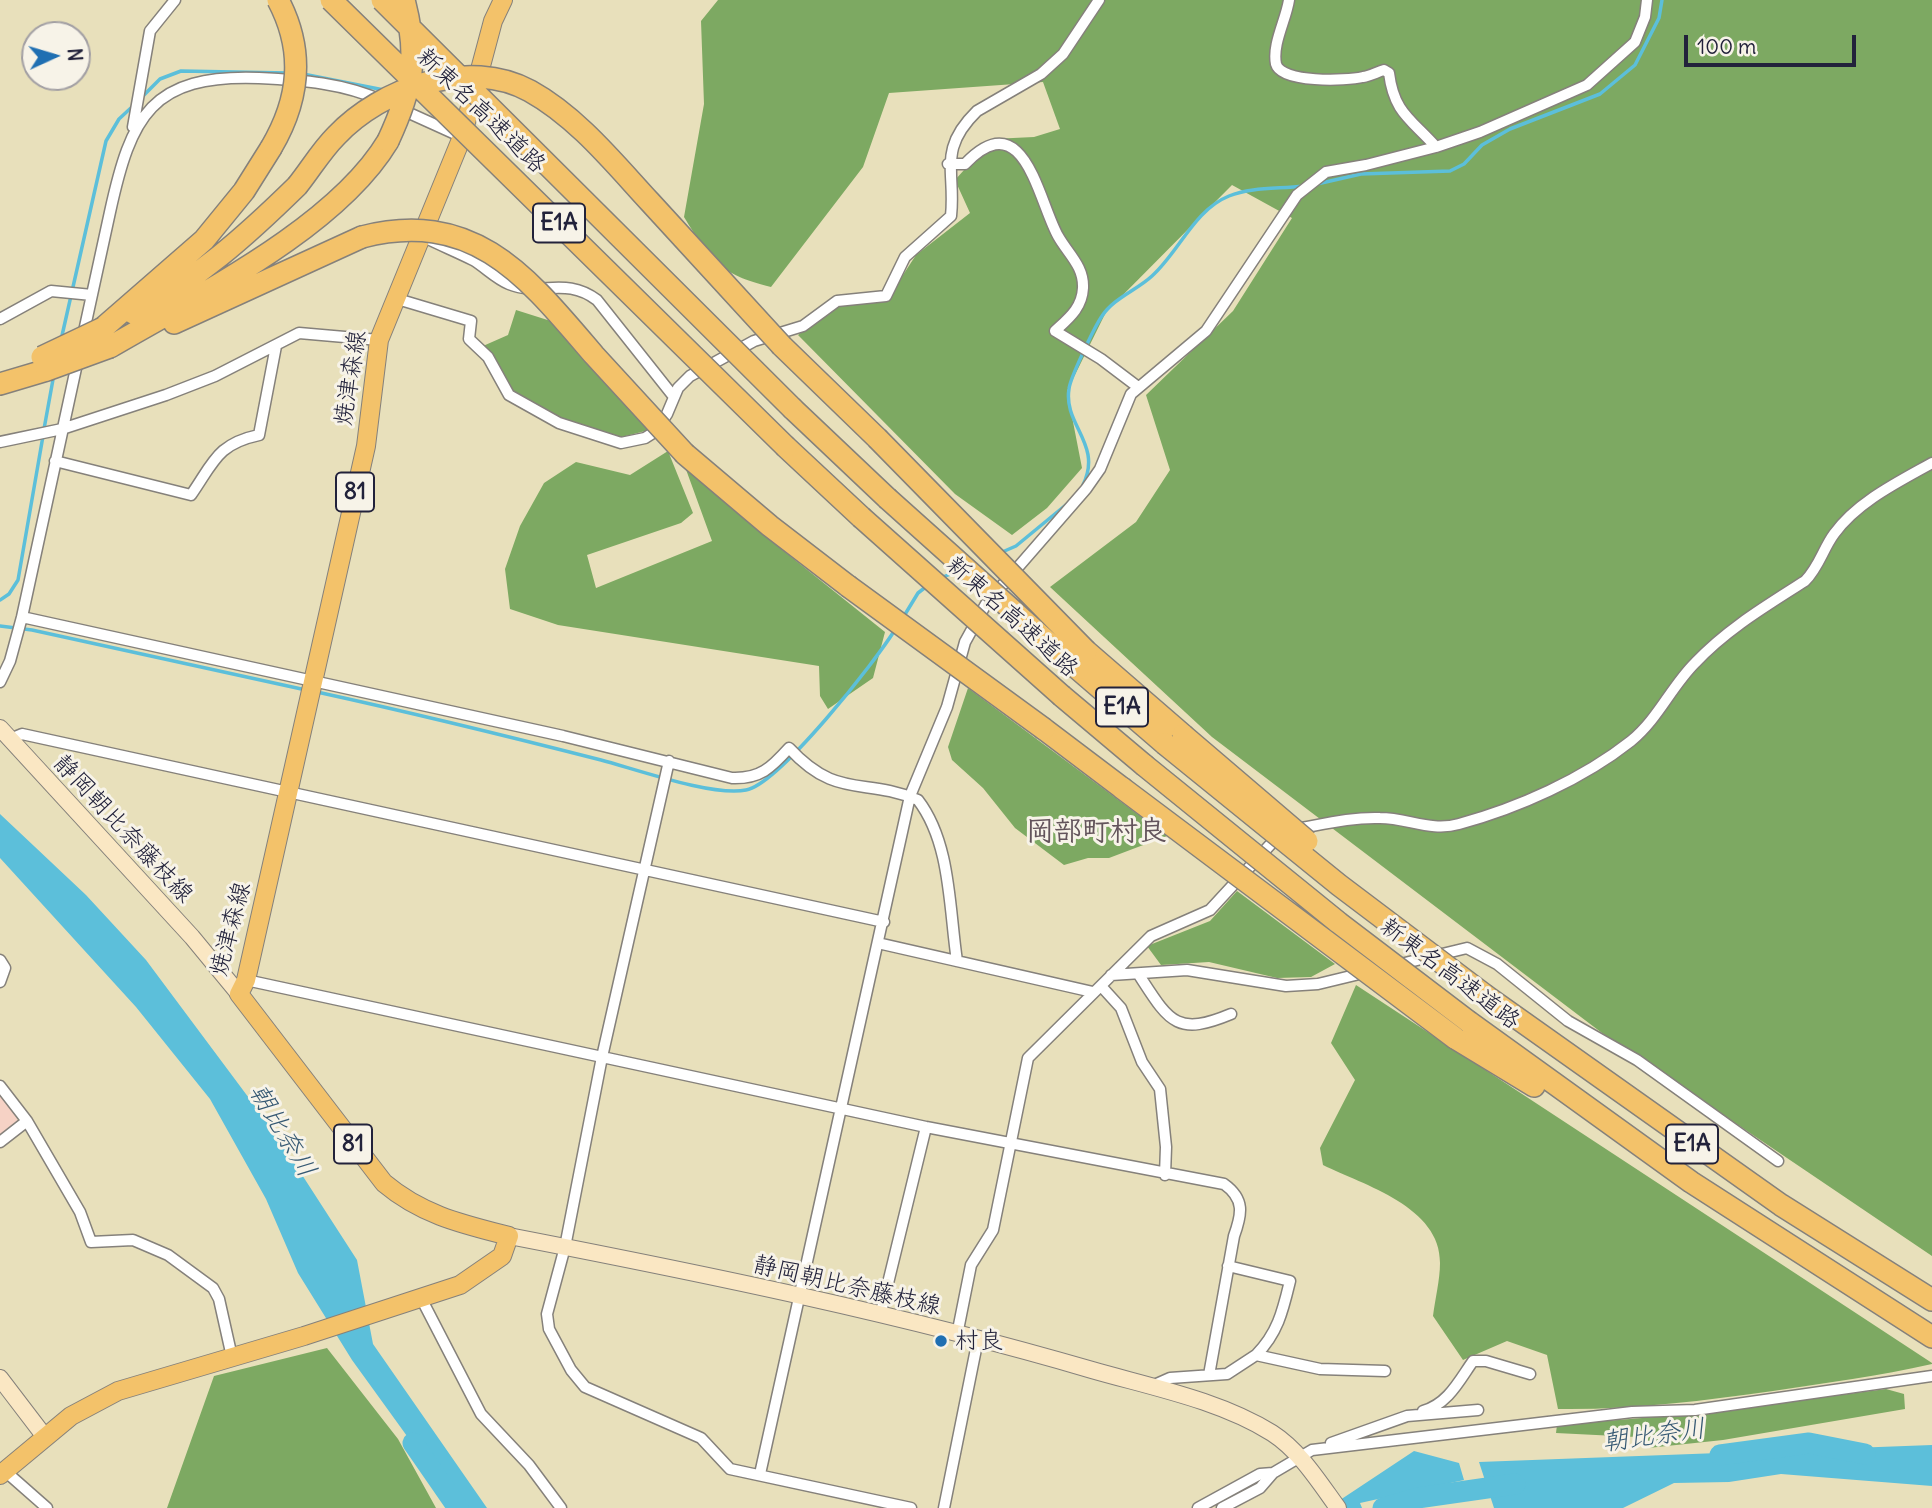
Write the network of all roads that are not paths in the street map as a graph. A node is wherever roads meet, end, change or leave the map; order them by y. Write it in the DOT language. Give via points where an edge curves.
graph roads {
  1 [pos="175,0"];
  2 [pos="278,0"];
  3 [pos="331,0"];
  4 [pos="382,0"];
  5 [pos="404,0"];
  6 [pos="503,0"];
  7 [pos="1100,0"];
  8 [pos="1289,0"];
  9 [pos="1647,0"];
  10 [pos="131,135"];
  11 [pos="462,137"];
  12 [pos="1436,147"];
  13 [pos="948,164"];
  14 [pos="421,236"];
  15 [pos="92,295"];
  16 [pos="394,298"];
  17 [pos="0,319"];
  18 [pos="106,337"];
  19 [pos="379,340"];
  20 [pos="276,346"];
  21 [pos="45,364"];
  22 [pos="0,370"];
  23 [pos="0,384"];
  24 [pos="1138,387"];
  25 [pos="674,397"];
  26 [pos="62,429"];
  27 [pos="0,442"];
  28 [pos="55,461"];
  29 [pos="1932,463"];
  30 [pos="22,617"];
  31 [pos="1082,660"];
  32 [pos="313,681"];
  33 [pos="0,682"];
  34 [pos="5,733"];
  35 [pos="669,761"];
  36 [pos="290,793"];
  37 [pos="910,796"];
  38 [pos="645,872"];
  39 [pos="884,922"];
  40 [pos="878,943"];
  41 [pos="0,960"];
  42 [pos="957,961"];
  43 [pos="1111,975"];
  44 [pos="1139,975"];
  45 [pos="0,982"];
  46 [pos="243,987"];
  47 [pos="1097,989"];
  48 [pos="1231,1014"];
  49 [pos="1462,1030"];
  50 [pos="602,1057"];
  51 [pos="0,1086"];
  52 [pos="843,1108"];
  53 [pos="27,1121"];
  54 [pos="926,1127"];
  55 [pos="0,1142"];
  56 [pos="1012,1144"];
  57 [pos="1778,1161"];
  58 [pos="1165,1175"];
  59 [pos="509,1236"];
  60 [pos="565,1247"];
  61 [pos="1228,1266"];
  62 [pos="801,1297"];
  63 [pos="415,1300"];
  64 [pos="1932,1300"];
  65 [pos="880,1316"];
  66 [pos="957,1335"];
  67 [pos="1932,1337"];
  68 [pos="978,1339"];
  69 [pos="1256,1355"];
  70 [pos="232,1357"];
  71 [pos="1385,1371"];
  72 [pos="1530,1374"];
  73 [pos="1209,1375"];
  74 [pos="1932,1376"];
  75 [pos="0,1378"];
  76 [pos="1149,1387"];
  77 [pos="1478,1410"];
  78 [pos="1407,1416"];
  79 [pos="45,1437"];
  80 [pos="1308,1460"];
  81 [pos="3,1473"];
  82 [pos="1273,1473"];
  83 [pos="760,1474"];
  84 [pos="47,1508"];
  85 [pos="561,1508"];
  86 [pos="907,1508"];
  87 [pos="944,1508"];
  88 [pos="1198,1508"];
  89 [pos="1222,1508"];
  90 [pos="1338,1508"];
  1 -- 10 [label="street" via="150,31"];
  2 -- 18 [label="highway, bridge" via="294,39 297,74 291,105 271,148 204,240"];
  3 -- 49 [label="highway, 新東名高速道路 / E1A, bridge" via="861,517 1062,696"];
  4 -- 31 [label="highway, 新東名高速道路 / E1A, bridge" via="793,410 887,498"];
  5 -- 18 [label="highway, bridge" via="413,33 408,92 377,159 353,186 254,264"];
  6 -- 11 [label="main road, 焼津森線 / 81"];
  7 -- 13 [label="street" via="1063,54 1041,74 968,119"];
  8 -- 12 [label="street" via="1276,51 1283,75 1301,79 1363,77 1384,70 1389,73 1392,96 1401,112"];
  9 -- 12 [label="street" via="1635,41 1587,85"];
  10 -- 11 [label="street" via="149,111 175,91 210,78 246,78 339,86"];
  10 -- 15 [label="street" via="122,156"];
  11 -- 14 [label="main road, 焼津森線 / 81"];
  12 -- 24 [label="street" via="1326,172 1297,195 1206,331"];
  13 -- 24 [label="street" via="965,164 986,145 997,144 1024,158 1058,236 1083,274 1080,306 1055,331"];
  13 -- 25 [label="street" via="951,216 905,257 886,296 836,301 803,326 754,341 690,376"];
  14 -- 16 [label="main road, 焼津森線 / 81"];
  14 -- 25 [label="street" via="472,260 508,284 584,290 597,300"];
  15 -- 17 [label="street" via="51,291"];
  15 -- 26 [label="street"];
  16 -- 19 [label="main road, 焼津森線 / 81"];
  16 -- 25 [label="street" via="471,321 469,339 488,357 509,395 558,423 621,443 645,438 656,431"];
  18 -- 21 [label="highway, bridge"];
  18 -- 31 [label="highway, bridge" via="192,279 241,239 297,186 335,136 368,110 422,85 464,78 507,81 569,119 617,166"];
  18 -- 49 [label="highway, bridge" via="180,321 362,237 392,230 415,228 452,235 504,261 544,297 685,454 769,526 1122,789"];
  19 -- 20 [label="street" via="305,332"];
  19 -- 32 [label="main road, 焼津森線 / 81" via="366,446"];
  20 -- 26 [label="street" via="166,395"];
  20 -- 28 [label="street" via="259,435 224,446 191,495"];
  21 -- 22 [label="highway"];
  21 -- 23 [label="highway"];
  24 -- 37 [label="street" via="1100,469 981,613 965,642 947,707"];
  26 -- 27 [label="street"];
  26 -- 28 [label="street"];
  28 -- 30 [label="street"];
  29 -- 43 [label="street" via="1847,517 1805,581 1723,634 1631,741 1576,777 1449,827 1382,817 1281,832 1210,910 1151,936"];
  30 -- 32 [label="street"];
  30 -- 33 [label="street"];
  31 -- 64 [label="highway, 新東名高速道路 / E1A, bridge" via="1339,884 1486,996 1703,1152"];
  32 -- 35 [label="street"];
  32 -- 36 [label="main road, 焼津森線 / 81"];
  34 -- 36 [label="street"];
  34 -- 46 [label="main road, 静岡朝比奈藤枝線"];
  35 -- 37 [label="street" via="732,778 757,777 789,748 833,782"];
  35 -- 38 [label="street"];
  36 -- 38 [label="street"];
  36 -- 46 [label="main road, 焼津森線 / 81"];
  37 -- 39 [label="street"];
  37 -- 42 [label="street" via="932,817 940,845"];
  38 -- 39 [label="street"];
  38 -- 50 [label="street"];
  39 -- 40 [label="street"];
  40 -- 42 [label="street"];
  40 -- 52 [label="street"];
  41 -- 45 [label="street" via="5,968"];
  42 -- 47 [label="street"];
  43 -- 44 [label="street"];
  43 -- 47 [label="street"];
  44 -- 48 [label="street" via="1173,1020 1187,1026 1202,1026"];
  44 -- 57 [label="street" via="1187,970 1297,986 1467,948 1497,964 1568,1021 1637,1060"];
  46 -- 50 [label="street"];
  46 -- 59 [label="main road, 焼津森線 / 81" via="384,1183 442,1219"];
  47 -- 56 [label="street" via="1028,1058"];
  47 -- 58 [label="street" via="1121,1008 1142,1062 1160,1088"];
  49 -- 67 [label="highway, 新東名高速道路 / E1A"];
  50 -- 52 [label="street"];
  50 -- 60 [label="street"];
  51 -- 53 [label="street"];
  52 -- 54 [label="street"];
  52 -- 62 [label="street"];
  53 -- 55 [label="street"];
  53 -- 70 [label="street" via="80,1212 91,1242 133,1240 168,1255 213,1288"];
  54 -- 56 [label="street"];
  54 -- 65 [label="street"];
  56 -- 58 [label="street"];
  56 -- 66 [label="street" via="993,1230 966,1281"];
  58 -- 61 [label="street" via="1224,1184 1235,1192 1241,1215"];
  59 -- 60 [label="main road, 静岡朝比奈藤枝線"];
  59 -- 63 [label="main road" via="502,1256 479,1275"];
  60 -- 62 [label="main road, 静岡朝比奈藤枝線"];
  60 -- 83 [label="street" via="547,1314 549,1329 585,1387 701,1438 730,1469"];
  61 -- 69 [label="street" via="1290,1281 1279,1324"];
  61 -- 73 [label="street"];
  62 -- 65 [label="main road, 静岡朝比奈藤枝線"];
  62 -- 83 [label="street"];
  63 -- 70 [label="main road"];
  63 -- 85 [label="street" via="481,1414"];
  65 -- 66 [label="main road, 静岡朝比奈藤枝線"];
  66 -- 68 [label="main road, 静岡朝比奈藤枝線"];
  68 -- 76 [label="main road, 静岡朝比奈藤枝線"];
  68 -- 87 [label="street"];
  69 -- 71 [label="street" via="1320,1369"];
  69 -- 73 [label="street" via="1227,1374"];
  70 -- 79 [label="main road" via="118,1391 81,1410"];
  72 -- 78 [label="street" via="1486,1360 1473,1361 1446,1399"];
  73 -- 76 [label="street" via="1170,1378"];
  74 -- 80 [label="street" via="1695,1409 1632,1412"];
  75 -- 79 [label="main road"];
  76 -- 80 [label="main road, 静岡朝比奈藤枝線" via="1229,1412 1273,1434"];
  77 -- 78 [label="street"];
  78 -- 80 [label="street" via="1383,1422"];
  79 -- 81 [label="main road"];
  80 -- 82 [label="street"];
  80 -- 90 [label="main road, 静岡朝比奈藤枝線"];
  81 -- 84 [label="street"];
  82 -- 88 [label="street" via="1260,1474"];
  82 -- 89 [label="street" via="1260,1488"];
  83 -- 86 [label="street"];
}
